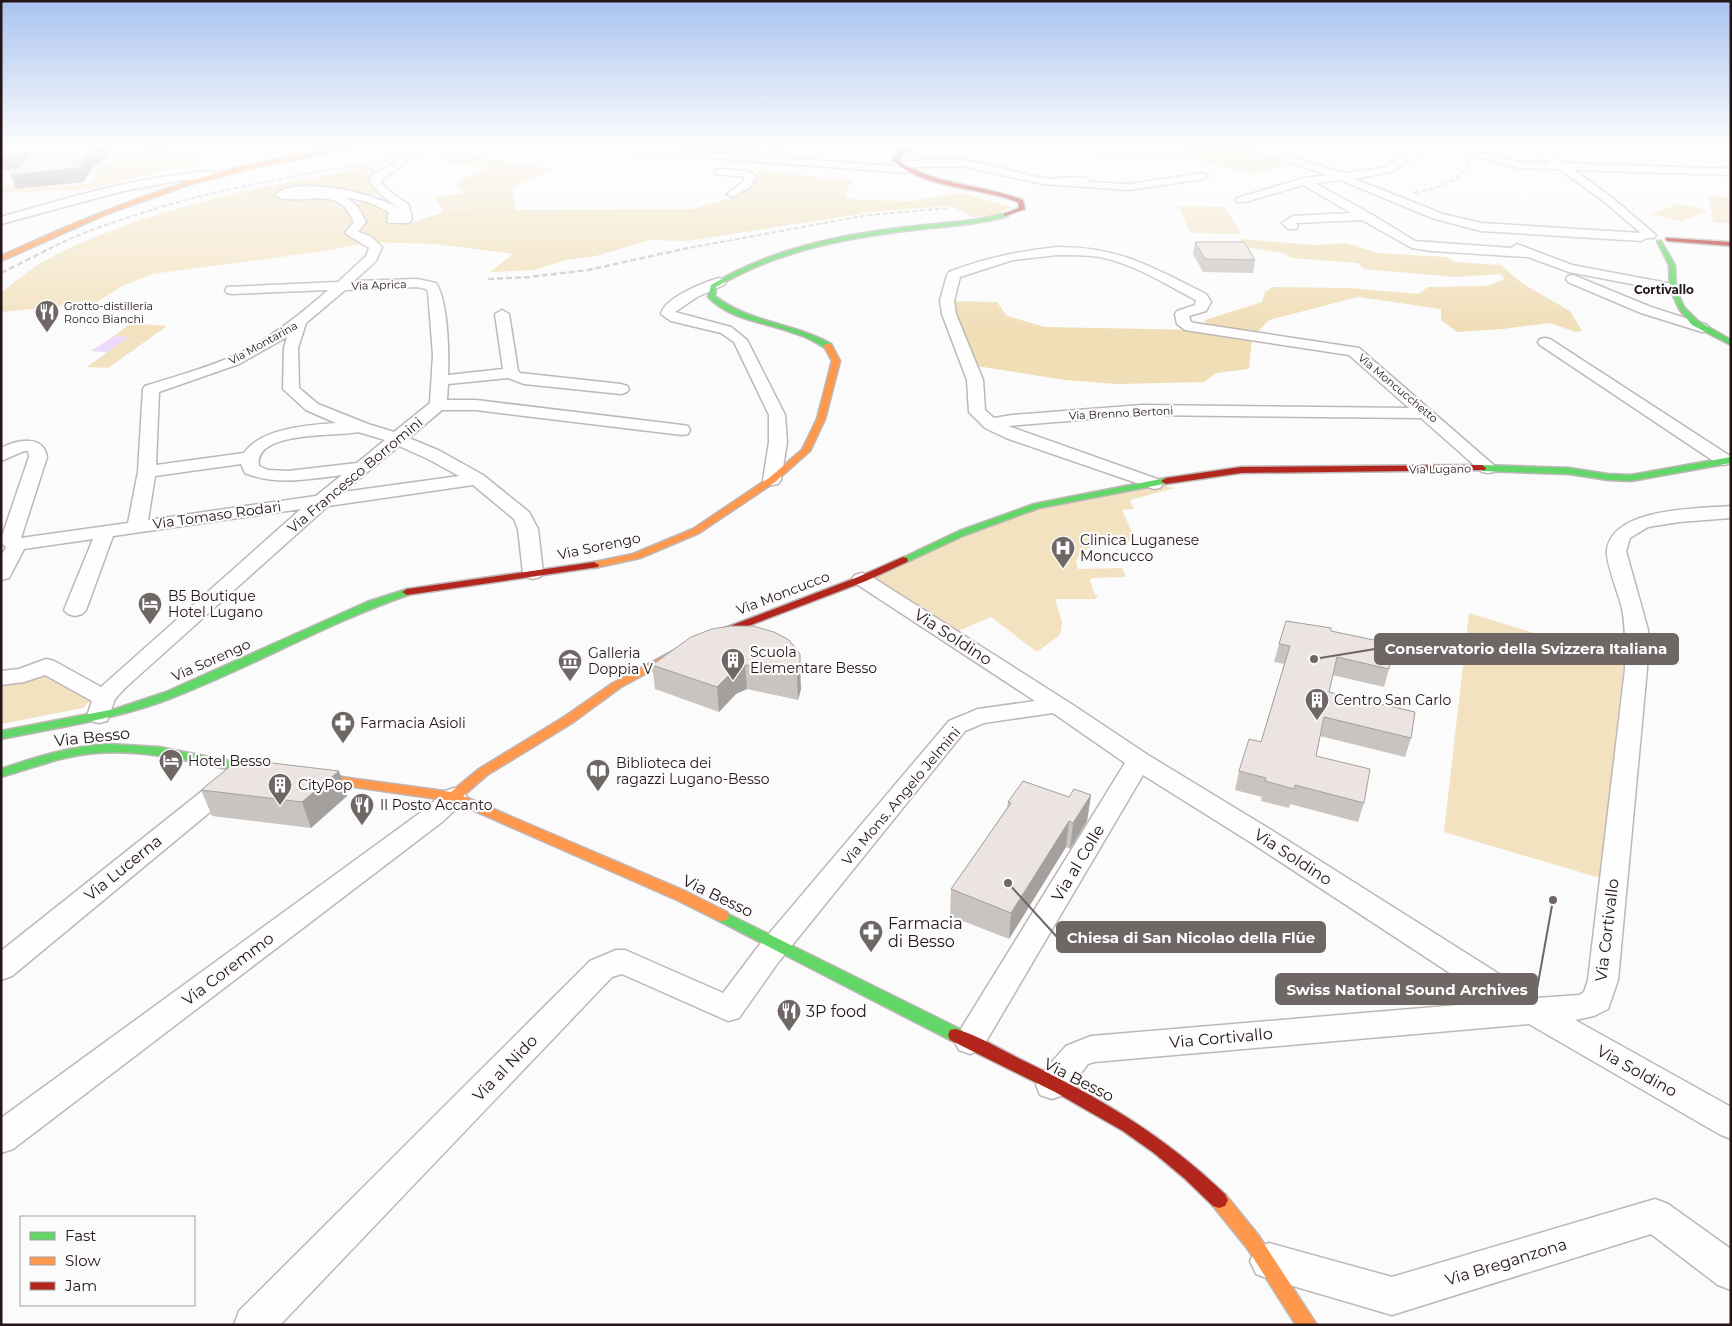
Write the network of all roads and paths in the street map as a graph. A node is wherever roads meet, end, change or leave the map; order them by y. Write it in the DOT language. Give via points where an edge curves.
graph roads {
  1 [pos="49,207"];
  2 [pos="126,207"];
  3 [pos="353,207"];
  4 [pos="391,207"];
  5 [pos="405,207"];
  6 [pos="1022,207"];
  7 [pos="1351,207"];
  8 [pos="1414,207"];
  9 [pos="1615,207"];
  10 [pos="1367,216"];
  11 [pos="1,221"];
  12 [pos="1292,226"];
  13 [pos="1481,227"];
  14 [pos="1655,238"];
  15 [pos="1731,244"];
  16 [pos="1530,253"];
  17 [pos="1,259"];
  18 [pos="1546,260"];
  19 [pos="719,282"];
  20 [pos="342,286"];
  21 [pos="1673,288"];
  22 [pos="232,290"];
  23 [pos="502,314"];
  24 [pos="299,323"];
  25 [pos="1702,328"];
  26 [pos="1545,342"];
  27 [pos="1731,344"];
  28 [pos="511,372"];
  29 [pos="441,380"];
  30 [pos="621,389"];
  31 [pos="438,405"];
  32 [pos="1426,413"];
  33 [pos="991,424"];
  34 [pos="362,428"];
  35 [pos="682,430"];
  36 [pos="398,439"];
  37 [pos="8,452"];
  38 [pos="250,458"];
  39 [pos="1727,460"];
  40 [pos="360,468"];
  41 [pos="1488,468"];
  42 [pos="147,472"];
  43 [pos="477,478"];
  44 [pos="772,480"];
  45 [pos="1154,484"];
  46 [pos="322,500"];
  47 [pos="1731,512"];
  48 [pos="136,527"];
  49 [pos="105,532"];
  50 [pos="18,544"];
  51 [pos="533,573"];
  52 [pos="2,574"];
  53 [pos="862,579"];
  54 [pos="75,610"];
  55 [pos="1,678"];
  56 [pos="1057,704"];
  57 [pos="102,707"];
  58 [pos="1,735"];
  59 [pos="1139,761"];
  60 [pos="245,768"];
  61 [pos="1,773"];
  62 [pos="454,797"];
  63 [pos="778,944"];
  64 [pos="1,968"];
  65 [pos="1532,1011"];
  66 [pos="970,1041"];
  67 [pos="1052,1085"];
  68 [pos="1731,1124"];
  69 [pos="1,1138"];
  70 [pos="1266,1260"];
  71 [pos="1731,1272"];
  72 [pos="254,1325"];
  73 [pos="1307,1325"];
  1 -- 11 [label="street"];
  2 -- 17 [label="main road"];
  3 -- 20 [label="street, Via Montarina" via="360,222 351,234 376,247 372,258"];
  4 -- 5 [label="street, Via Montarina" via="395,211 395,222 406,219"];
  6 -- 19 [label="main road" via="1010,215 872,234 790,251"];
  7 -- 10 [label="street"];
  8 -- 13 [label="street" via="1439,217"];
  9 -- 14 [label="street"];
  10 -- 12 [label="street" via="1293,220 1288,223"];
  10 -- 16 [label="street" via="1420,246"];
  13 -- 14 [label="street"];
  13 -- 16 [label="street" via="1476,230 1478,234"];
  14 -- 15 [label="main road"];
  14 -- 21 [label="main road" via="1671,262"];
  16 -- 18 [label="street"];
  18 -- 21 [label="street" via="1588,273"];
  18 -- 25 [label="street" via="1559,273"];
  19 -- 44 [label="street" via="698,290 673,306 668,314 726,330 740,340 777,415 778,442"];
  19 -- 44 [label="main road, Via Sorengo" via="710,294 717,306 794,328 822,341 834,352 836,361 822,420 806,451"];
  20 -- 22 [label="street, Via Aprica"];
  20 -- 24 [label="street, Via Montarina"];
  20 -- 29 [label="street, Via Aprica" via="431,286 435,292"];
  21 -- 25 [label="main road" via="1681,310"];
  23 -- 28 [label="street"];
  24 -- 34 [label="street" via="291,348 291,389 312,407"];
  24 -- 42 [label="street, Via Montarina" via="245,356 220,367 151,388"];
  25 -- 27 [label="main road"];
  26 -- 39 [label="street, Via Lugano"];
  28 -- 29 [label="street"];
  28 -- 30 [label="street" via="524,379"];
  29 -- 31 [label="street, Via Aprica"];
  31 -- 35 [label="street" via="476,405"];
  31 -- 36 [label="street, Via Francesco Borromini"];
  32 -- 33 [label="street, Via Brenno Bertoni" via="1142,410"];
  32 -- 33 [label="street, Via Moncucchetto" via="1354,351 1199,330 1184,324 1182,314 1201,308 1204,302 1201,297 1134,264 1102,254 1036,253 980,263 954,275 947,301 975,380 977,412"];
  32 -- 41 [label="street, Via Moncucchetto"];
  33 -- 45 [label="street"];
  34 -- 36 [label="street"];
  34 -- 38 [label="street" via="331,427 299,432 263,445 253,451"];
  36 -- 40 [label="street, Via Francesco Borromini"];
  36 -- 43 [label="street"];
  37 -- 50 [label="street" via="33,446 38,457 10,542"];
  38 -- 40 [label="street" via="251,469 265,475 288,476"];
  38 -- 42 [label="street"];
  39 -- 41 [label="main road, Via Lugano" via="1630,478 1569,471"];
  40 -- 46 [label="street, Via Francesco Borromini"];
  41 -- 45 [label="main road, Via Lugano" via="1241,470"];
  42 -- 48 [label="street"];
  43 -- 46 [label="street, Via Tomaso Rodari"];
  43 -- 51 [label="street" via="522,516 528,529"];
  44 -- 51 [label="main road, Via Sorengo" via="674,542 636,556"];
  45 -- 53 [label="main road, Via Moncucco" via="1037,506 962,533"];
  46 -- 48 [label="street, Via Tomaso Rodari"];
  46 -- 57 [label="street, Via Francesco Borromini" via="117,683"];
  47 -- 65 [label="street, Via Cortivallo" via="1643,522 1621,535 1616,551 1637,630 1636,669 1603,980 1597,1000 1583,1006"];
  48 -- 49 [label="street, Via Tomaso Rodari"];
  49 -- 50 [label="street, Via Tomaso Rodari"];
  49 -- 54 [label="street"];
  50 -- 52 [label="street"];
  51 -- 57 [label="main road, Via Sorengo" via="400,593 144,704"];
  53 -- 56 [label="street, Via Soldino"];
  53 -- 62 [label="main road, Via Moncucco" via="705,639 646,669 483,772"];
  55 -- 57 [label="street" via="24,675 46,666"];
  56 -- 59 [label="street, Via Soldino"];
  56 -- 63 [label="street, Via Mons. Angelo Jelmini" via="978,716 957,726"];
  57 -- 58 [label="main road, Via Sorengo"];
  59 -- 65 [label="street, Via Soldino"];
  59 -- 66 [label="street, Via al Colle"];
  60 -- 61 [label="main road, Via Besso" via="162,750 106,748 52,756"];
  60 -- 62 [label="main road, Via Besso"];
  60 -- 64 [label="street, Via Lucerna"];
  62 -- 63 [label="main road, Via Besso" via="682,896"];
  62 -- 69 [label="street, Via Coremmo" via="417,828"];
  63 -- 66 [label="main road, Via Besso"];
  63 -- 72 [label="street, Via al Nido" via="728,1009 625,962 616,962 601,970"];
  65 -- 67 [label="street, Via Cortivallo" via="1091,1049 1076,1055"];
  65 -- 68 [label="street, Via Soldino"];
  66 -- 67 [label="main road, Via Besso"];
  67 -- 70 [label="main road, Via Besso" via="1109,1112 1187,1168 1220,1201"];
  70 -- 71 [label="street, Via Breganzona" via="1392,1296 1655,1216"];
  70 -- 73 [label="main road, Via Besso"];
}
